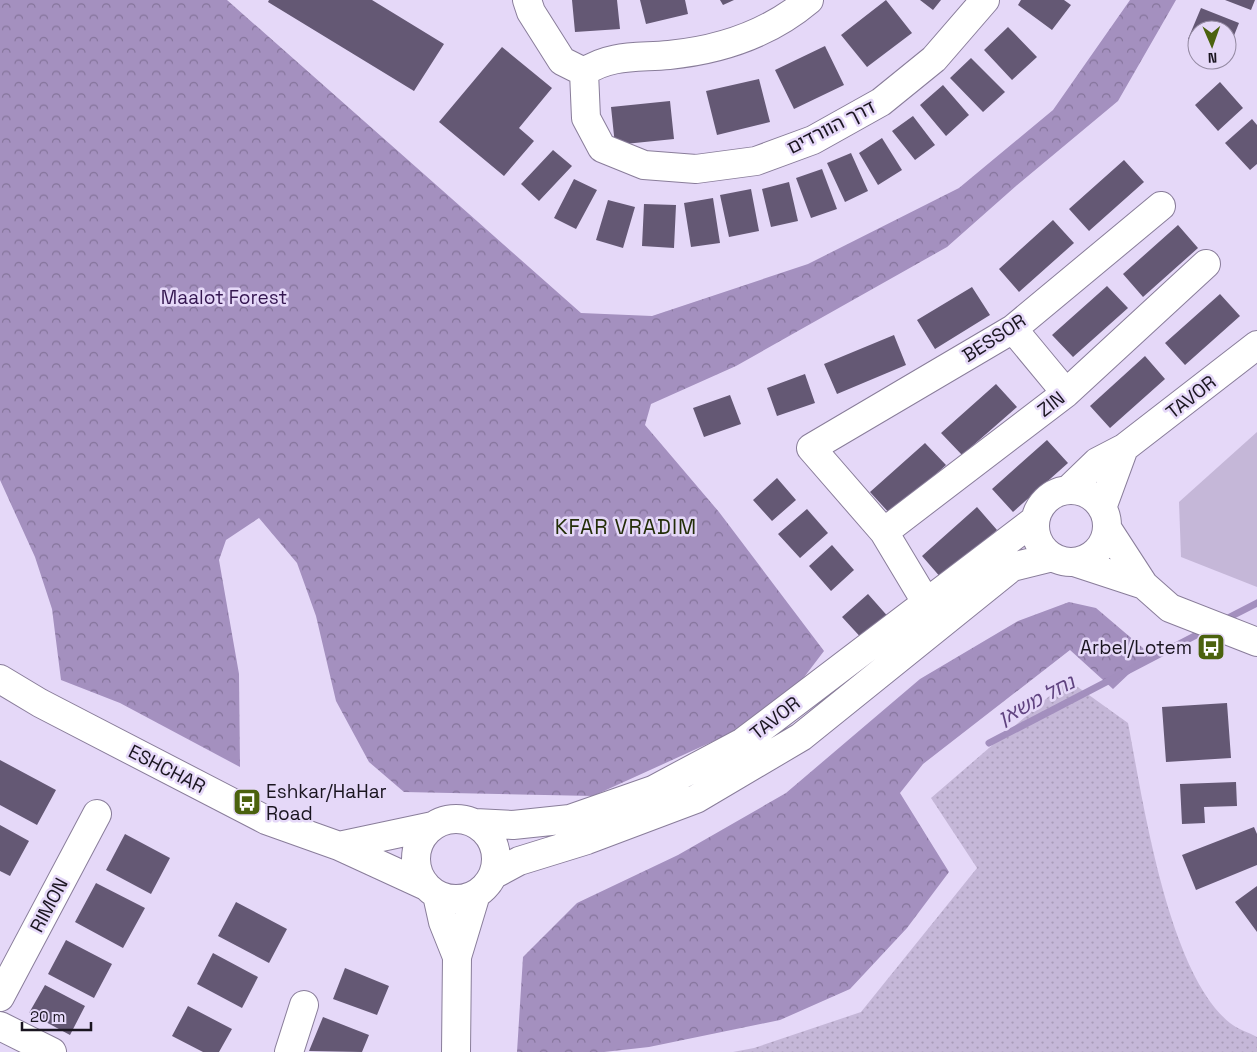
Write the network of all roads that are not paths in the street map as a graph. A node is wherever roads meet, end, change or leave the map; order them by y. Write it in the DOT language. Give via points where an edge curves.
graph roads {
  1 [pos="527,0"];
  2 [pos="809,0"];
  3 [pos="985,0"];
  4 [pos="584,72"];
  5 [pos="1161,206"];
  6 [pos="1206,264"];
  7 [pos="1013,329"];
  8 [pos="1257,345"];
  9 [pos="1066,393"];
  10 [pos="1124,448"];
  11 [pos="1068,490"];
  12 [pos="1104,518"];
  13 [pos="1035,520"];
  14 [pos="884,532"];
  15 [pos="1063,559"];
  16 [pos="1144,585"];
  17 [pos="926,602"];
  18 [pos="1257,642"];
  19 [pos="0,679"];
  20 [pos="97,814"];
  21 [pos="475,823"];
  22 [pos="433,826"];
  23 [pos="339,846"];
  24 [pos="485,884"];
  25 [pos="432,891"];
  26 [pos="456,957"];
  27 [pos="0,997"];
  28 [pos="304,1005"];
  29 [pos="0,1026"];
  30 [pos="52,1052"];
  31 [pos="289,1052"];
  32 [pos="456,1052"];
  1 -- 4 [label="street" via="562,62"];
  2 -- 4 [label="street" via="795,12 738,42 670,55 626,56 598,62"];
  3 -- 4 [label="street, דרך הוורדים" via="934,59 881,102 813,140 756,161 696,169 644,165 602,148 586,118"];
  5 -- 7 [label="street, BESSOR"];
  6 -- 9 [label="street, ZIN"];
  7 -- 9 [label="street"];
  7 -- 14 [label="street, BESSOR" via="811,448"];
  8 -- 10 [label="street, TAVOR"];
  9 -- 14 [label="street, ZIN"];
  10 -- 11 [label="street, TAVOR" via="1097,462"];
  10 -- 12 [label="street"];
  11 -- 12 [label="street" via="1092,496"];
  11 -- 13 [label="street" via="1046,499"];
  12 -- 15 [label="street" via="1105,538 1093,554"];
  12 -- 16 [label="street"];
  13 -- 15 [label="street" via="1038,541"];
  13 -- 17 [label="street, TAVOR"];
  14 -- 17 [label="street"];
  15 -- 16 [label="street"];
  15 -- 24 [label="street, TAVOR" via="1012,568 800,737 696,799 587,840 519,861"];
  16 -- 18 [label="street" via="1170,608"];
  17 -- 21 [label="street, TAVOR" via="743,742 653,790 570,819 513,825"];
  19 -- 23 [label="street, ESHCHAR" via="266,820"];
  20 -- 27 [label="street, RIMON"];
  21 -- 22 [label="street" via="453,819"];
  21 -- 24 [label="street" via="484,830 496,851 496,863"];
  22 -- 23 [label="street"];
  22 -- 25 [label="street" via="425,834 416,853 418,875"];
  23 -- 25 [label="street, ESHCHAR"];
  24 -- 25 [label="street" via="464,899 451,899"];
  24 -- 26 [label="street"];
  25 -- 26 [label="street"];
  26 -- 32 [label="street"];
  28 -- 31 [label="street"];
  29 -- 30 [label="street"];
}
